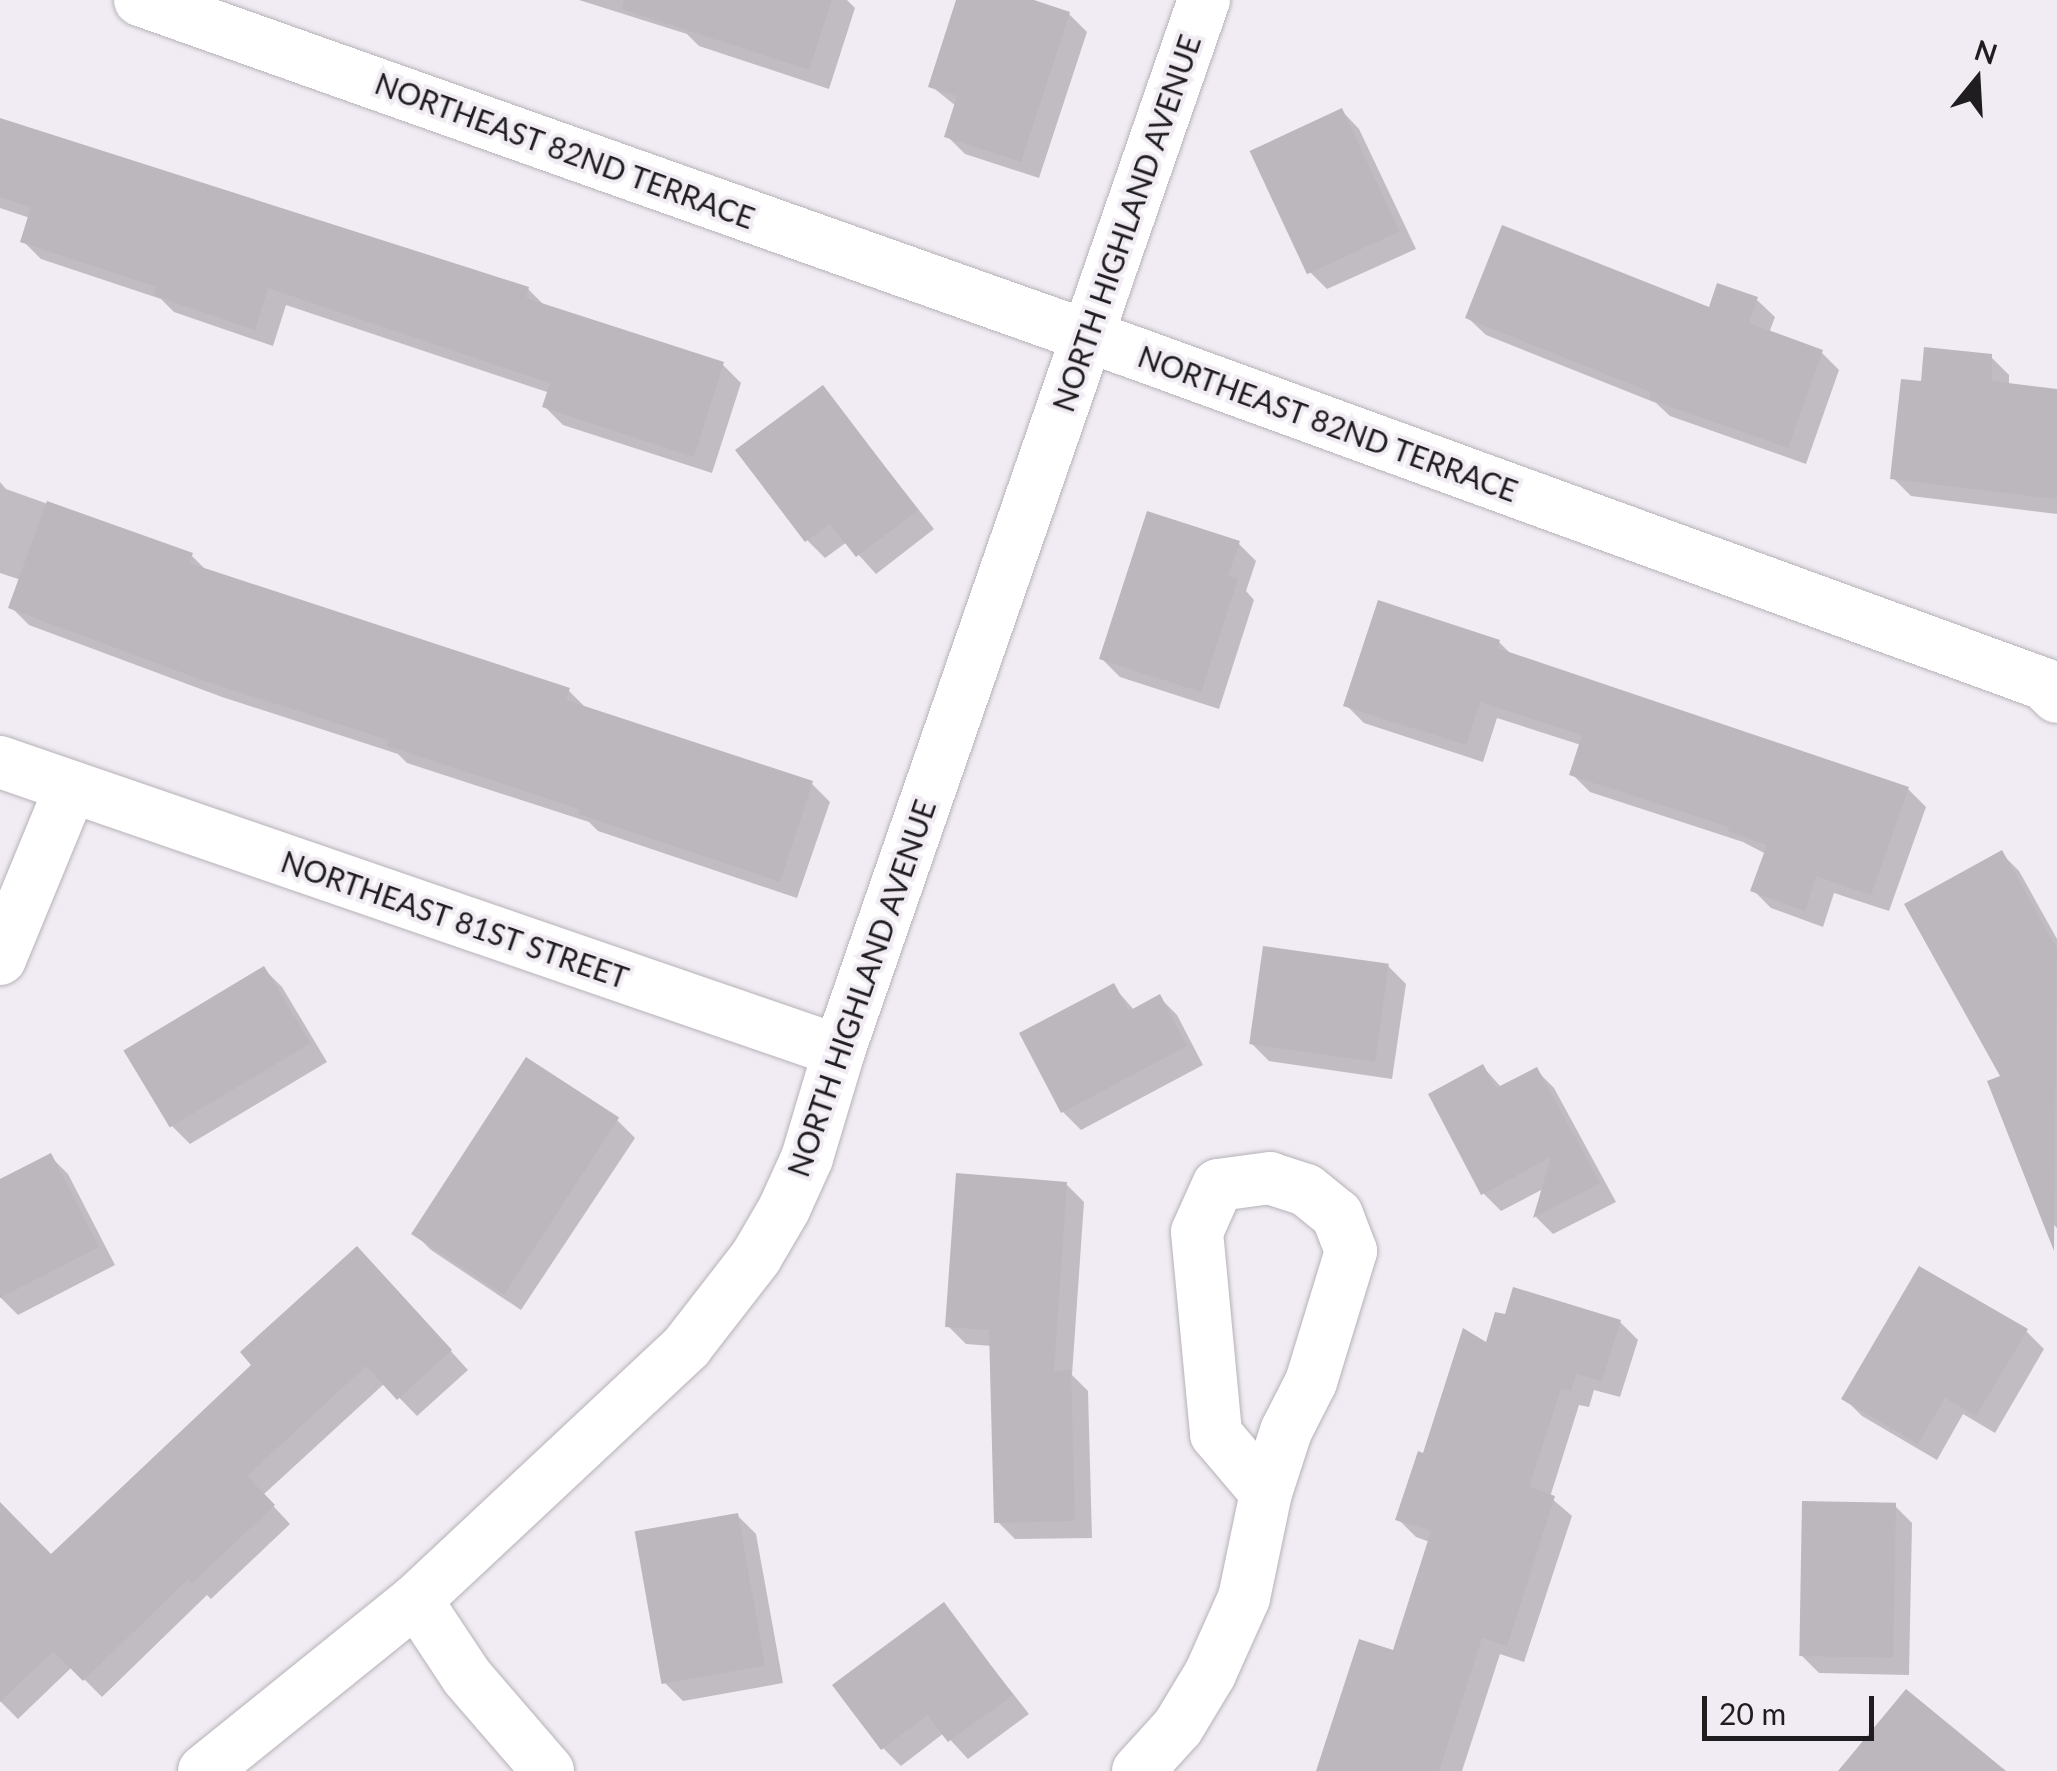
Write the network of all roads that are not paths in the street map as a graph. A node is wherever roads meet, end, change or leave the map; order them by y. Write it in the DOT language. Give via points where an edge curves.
graph roads {
  1 [pos="140,0"];
  2 [pos="1204,0"];
  3 [pos="1086,335"];
  4 [pos="2053,683"];
  5 [pos="0,762"];
  6 [pos="71,788"];
  7 [pos="0,959"];
  8 [pos="839,1051"];
  9 [pos="1266,1492"];
  10 [pos="416,1600"];
  11 [pos="204,1771"];
  12 [pos="548,1771"];
  13 [pos="1138,1771"];
  1 -- 3 [label="street, NORTHEAST 82ND TERRACE"];
  2 -- 3 [label="street, NORTH HIGHLAND AVENUE"];
  3 -- 4 [label="street, NORTHEAST 82ND TERRACE"];
  3 -- 8 [label="street, NORTH HIGHLAND AVENUE"];
  5 -- 6 [label="street, NORTHEAST 81ST STREET"];
  6 -- 7 [label="street"];
  6 -- 8 [label="street, NORTHEAST 81ST STREET"];
  8 -- 10 [label="street, NORTH HIGHLAND AVENUE" via="800,1175 724,1302 687,1346"];
  9 -- 9 [label="street" via="1311,1382 1351,1251 1337,1215 1306,1190 1270,1178 1218,1185 1197,1232 1216,1434"];
  9 -- 13 [label="street" via="1244,1598 1210,1674 1178,1727"];
  10 -- 11 [label="street, NORTH HIGHLAND AVENUE"];
  10 -- 12 [label="street" via="467,1678"];
}
